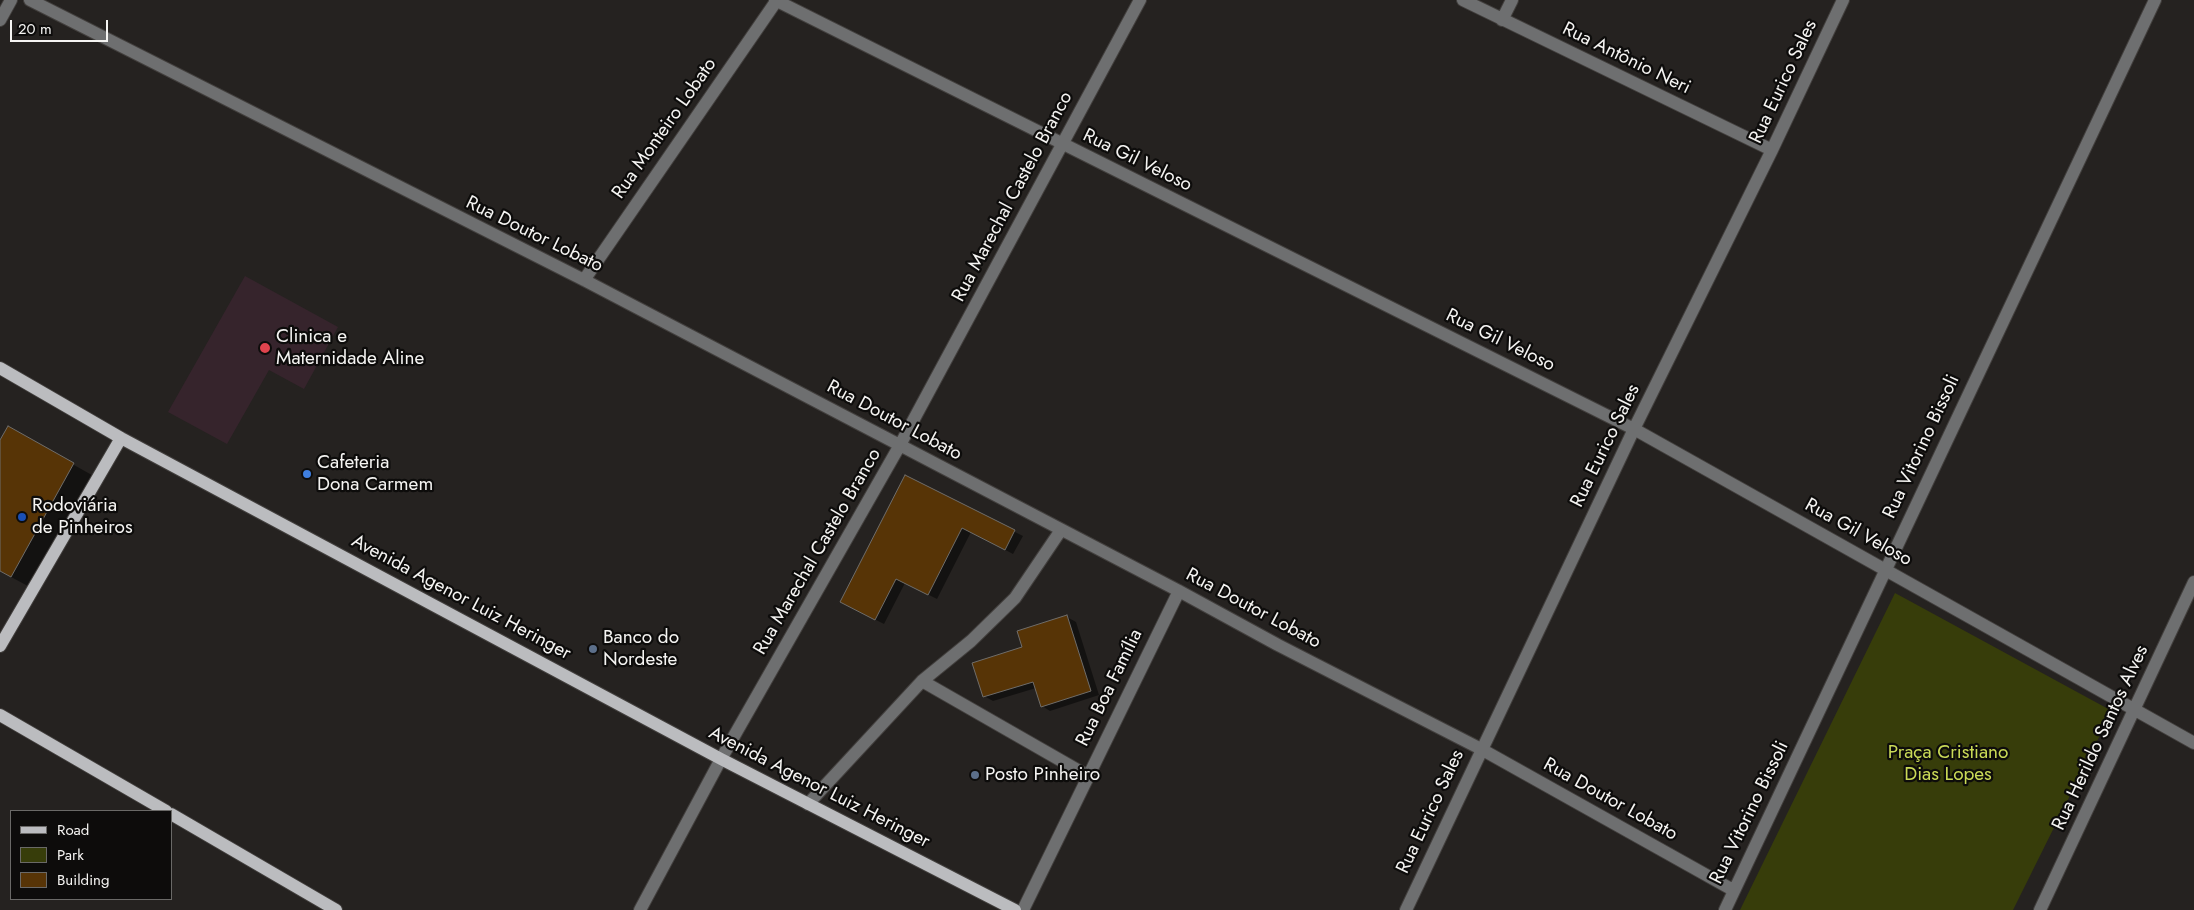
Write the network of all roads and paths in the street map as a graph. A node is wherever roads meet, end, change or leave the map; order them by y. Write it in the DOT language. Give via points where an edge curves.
graph roads {
  1 [pos="11,0"];
  2 [pos="30,0"];
  3 [pos="776,0"];
  4 [pos="1140,0"];
  5 [pos="1465,0"];
  6 [pos="1512,0"];
  7 [pos="1844,0"];
  8 [pos="2155,0"];
  9 [pos="0,20"];
  10 [pos="1502,20"];
  11 [pos="1062,145"];
  12 [pos="1772,150"];
  13 [pos="584,280"];
  14 [pos="1,371"];
  15 [pos="1634,429"];
  16 [pos="121,438"];
  17 [pos="900,445"];
  18 [pos="1061,530"];
  19 [pos="1885,569"];
  20 [pos="2194,582"];
  21 [pos="1179,591"];
  22 [pos="0,646"];
  23 [pos="922,681"];
  24 [pos="2135,710"];
  25 [pos="0,715"];
  26 [pos="2194,744"];
  27 [pos="1481,749"];
  28 [pos="721,759"];
  29 [pos="1088,776"];
  30 [pos="808,804"];
  31 [pos="164,810"];
  32 [pos="172,815"];
  33 [pos="1733,890"];
  34 [pos="336,910"];
  35 [pos="640,910"];
  36 [pos="1015,910"];
  37 [pos="1022,910"];
  38 [pos="1406,910"];
  39 [pos="1724,910"];
  40 [pos="2040,910"];
  1 -- 9 [label="street"];
  2 -- 13 [label="street, Rua Doutor Lobato"];
  3 -- 11 [label="street, Rua Gil Veloso"];
  3 -- 13 [label="street, Rua Monteiro Lobato"];
  4 -- 11 [label="street, Rua Marechal Castelo Branco"];
  5 -- 10 [label="street, Rua Antônio Neri"];
  6 -- 10 [label="street"];
  7 -- 12 [label="street, Rua Eurico Sales"];
  8 -- 19 [label="street, Rua Vitorino Bissoli"];
  10 -- 12 [label="street, Rua Antônio Neri"];
  11 -- 15 [label="street, Rua Gil Veloso"];
  11 -- 17 [label="street, Rua Marechal Castelo Branco"];
  12 -- 15 [label="street, Rua Eurico Sales"];
  13 -- 17 [label="street, Rua Doutor Lobato"];
  14 -- 16 [label="main road, Avenida Agenor Luiz Heringer"];
  15 -- 19 [label="street, Rua Gil Veloso"];
  15 -- 27 [label="street, Rua Eurico Sales"];
  16 -- 22 [label="main road"];
  16 -- 28 [label="main road, Avenida Agenor Luiz Heringer"];
  17 -- 18 [label="street, Rua Doutor Lobato"];
  17 -- 28 [label="street, Rua Marechal Castelo Branco"];
  18 -- 21 [label="street, Rua Doutor Lobato"];
  18 -- 23 [label="street" via="1015,598"];
  19 -- 24 [label="street, Rua Gil Veloso"];
  19 -- 33 [label="street, Rua Vitorino Bissoli"];
  20 -- 24 [label="street, Rua Herildo Santos Alves"];
  21 -- 27 [label="street, Rua Doutor Lobato"];
  21 -- 29 [label="street, Rua Boa Família"];
  23 -- 29 [label="street"];
  23 -- 30 [label="street"];
  24 -- 26 [label="street, Rua Gil Veloso"];
  24 -- 40 [label="street, Rua Herildo Santos Alves"];
  25 -- 31 [label="main road"];
  27 -- 33 [label="street, Rua Doutor Lobato"];
  27 -- 38 [label="street, Rua Eurico Sales"];
  28 -- 30 [label="main road, Avenida Agenor Luiz Heringer"];
  28 -- 35 [label="street, Rua Marechal Castelo Branco"];
  29 -- 37 [label="street, Rua Boa Família"];
  30 -- 36 [label="main road, Avenida Agenor Luiz Heringer"];
  32 -- 34 [label="main road"];
  33 -- 39 [label="street, Rua Vitorino Bissoli"];
}
